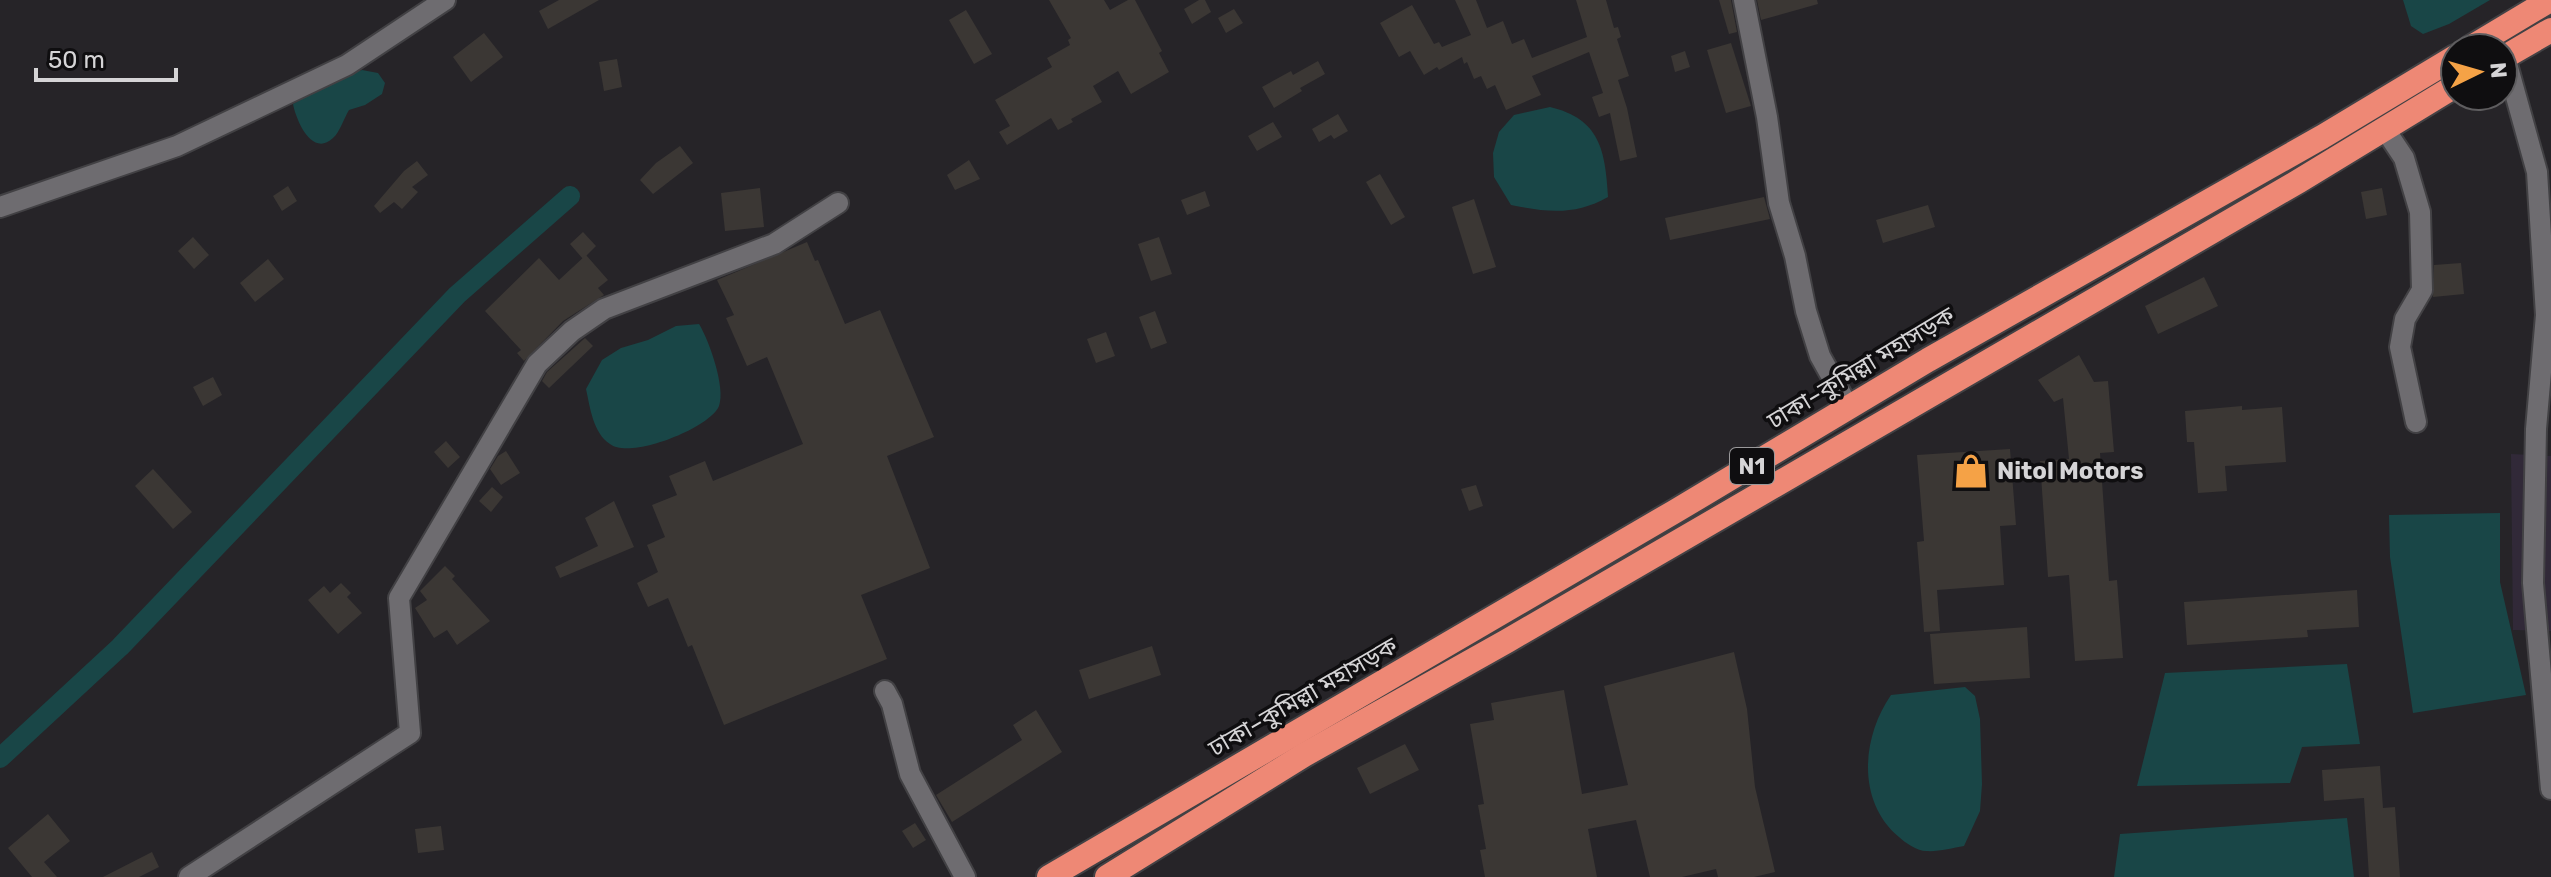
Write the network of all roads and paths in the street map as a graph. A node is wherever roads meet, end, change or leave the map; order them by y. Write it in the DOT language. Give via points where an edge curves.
graph roads {
  1 [pos="445,0"];
  2 [pos="1744,0"];
  3 [pos="2550,0"];
  4 [pos="2551,30"];
  5 [pos="2497,32"];
  6 [pos="2519,48"];
  7 [pos="2439,67"];
  8 [pos="2439,95"];
  9 [pos="2519,109"];
  10 [pos="2384,128"];
  11 [pos="838,203"];
  12 [pos="0,207"];
  13 [pos="1849,408"];
  14 [pos="2416,422"];
  15 [pos="885,691"];
  16 [pos="2551,789"];
  17 [pos="189,877"];
  18 [pos="965,877"];
  19 [pos="1049,877"];
  20 [pos="1107,877"];
  1 -- 12 [label="street" via="347,65 177,146"];
  2 -- 13 [label="street" via="1779,203 1806,311 1820,356"];
  3 -- 5 [label="highway"];
  4 -- 6 [label="highway"];
  7 -- 13 [label="highway, ঢাকা–কুমিল্লা মহাসড়ক / N1"];
  8 -- 10 [label="highway, N1"];
  9 -- 16 [label="street" via="2537,172 2546,315 2536,429 2533,583"];
  10 -- 14 [label="street" via="2404,158 2420,212 2422,290 2405,319 2400,347"];
  10 -- 20 [label="highway, N1" via="1304,755"];
  11 -- 17 [label="street" via="774,244 604,309 537,364 399,598 410,733"];
  13 -- 19 [label="highway, ঢাকা–কুমিল্লা মহাসড়ক / N1"];
  15 -- 18 [label="street" via="910,774"];
}
